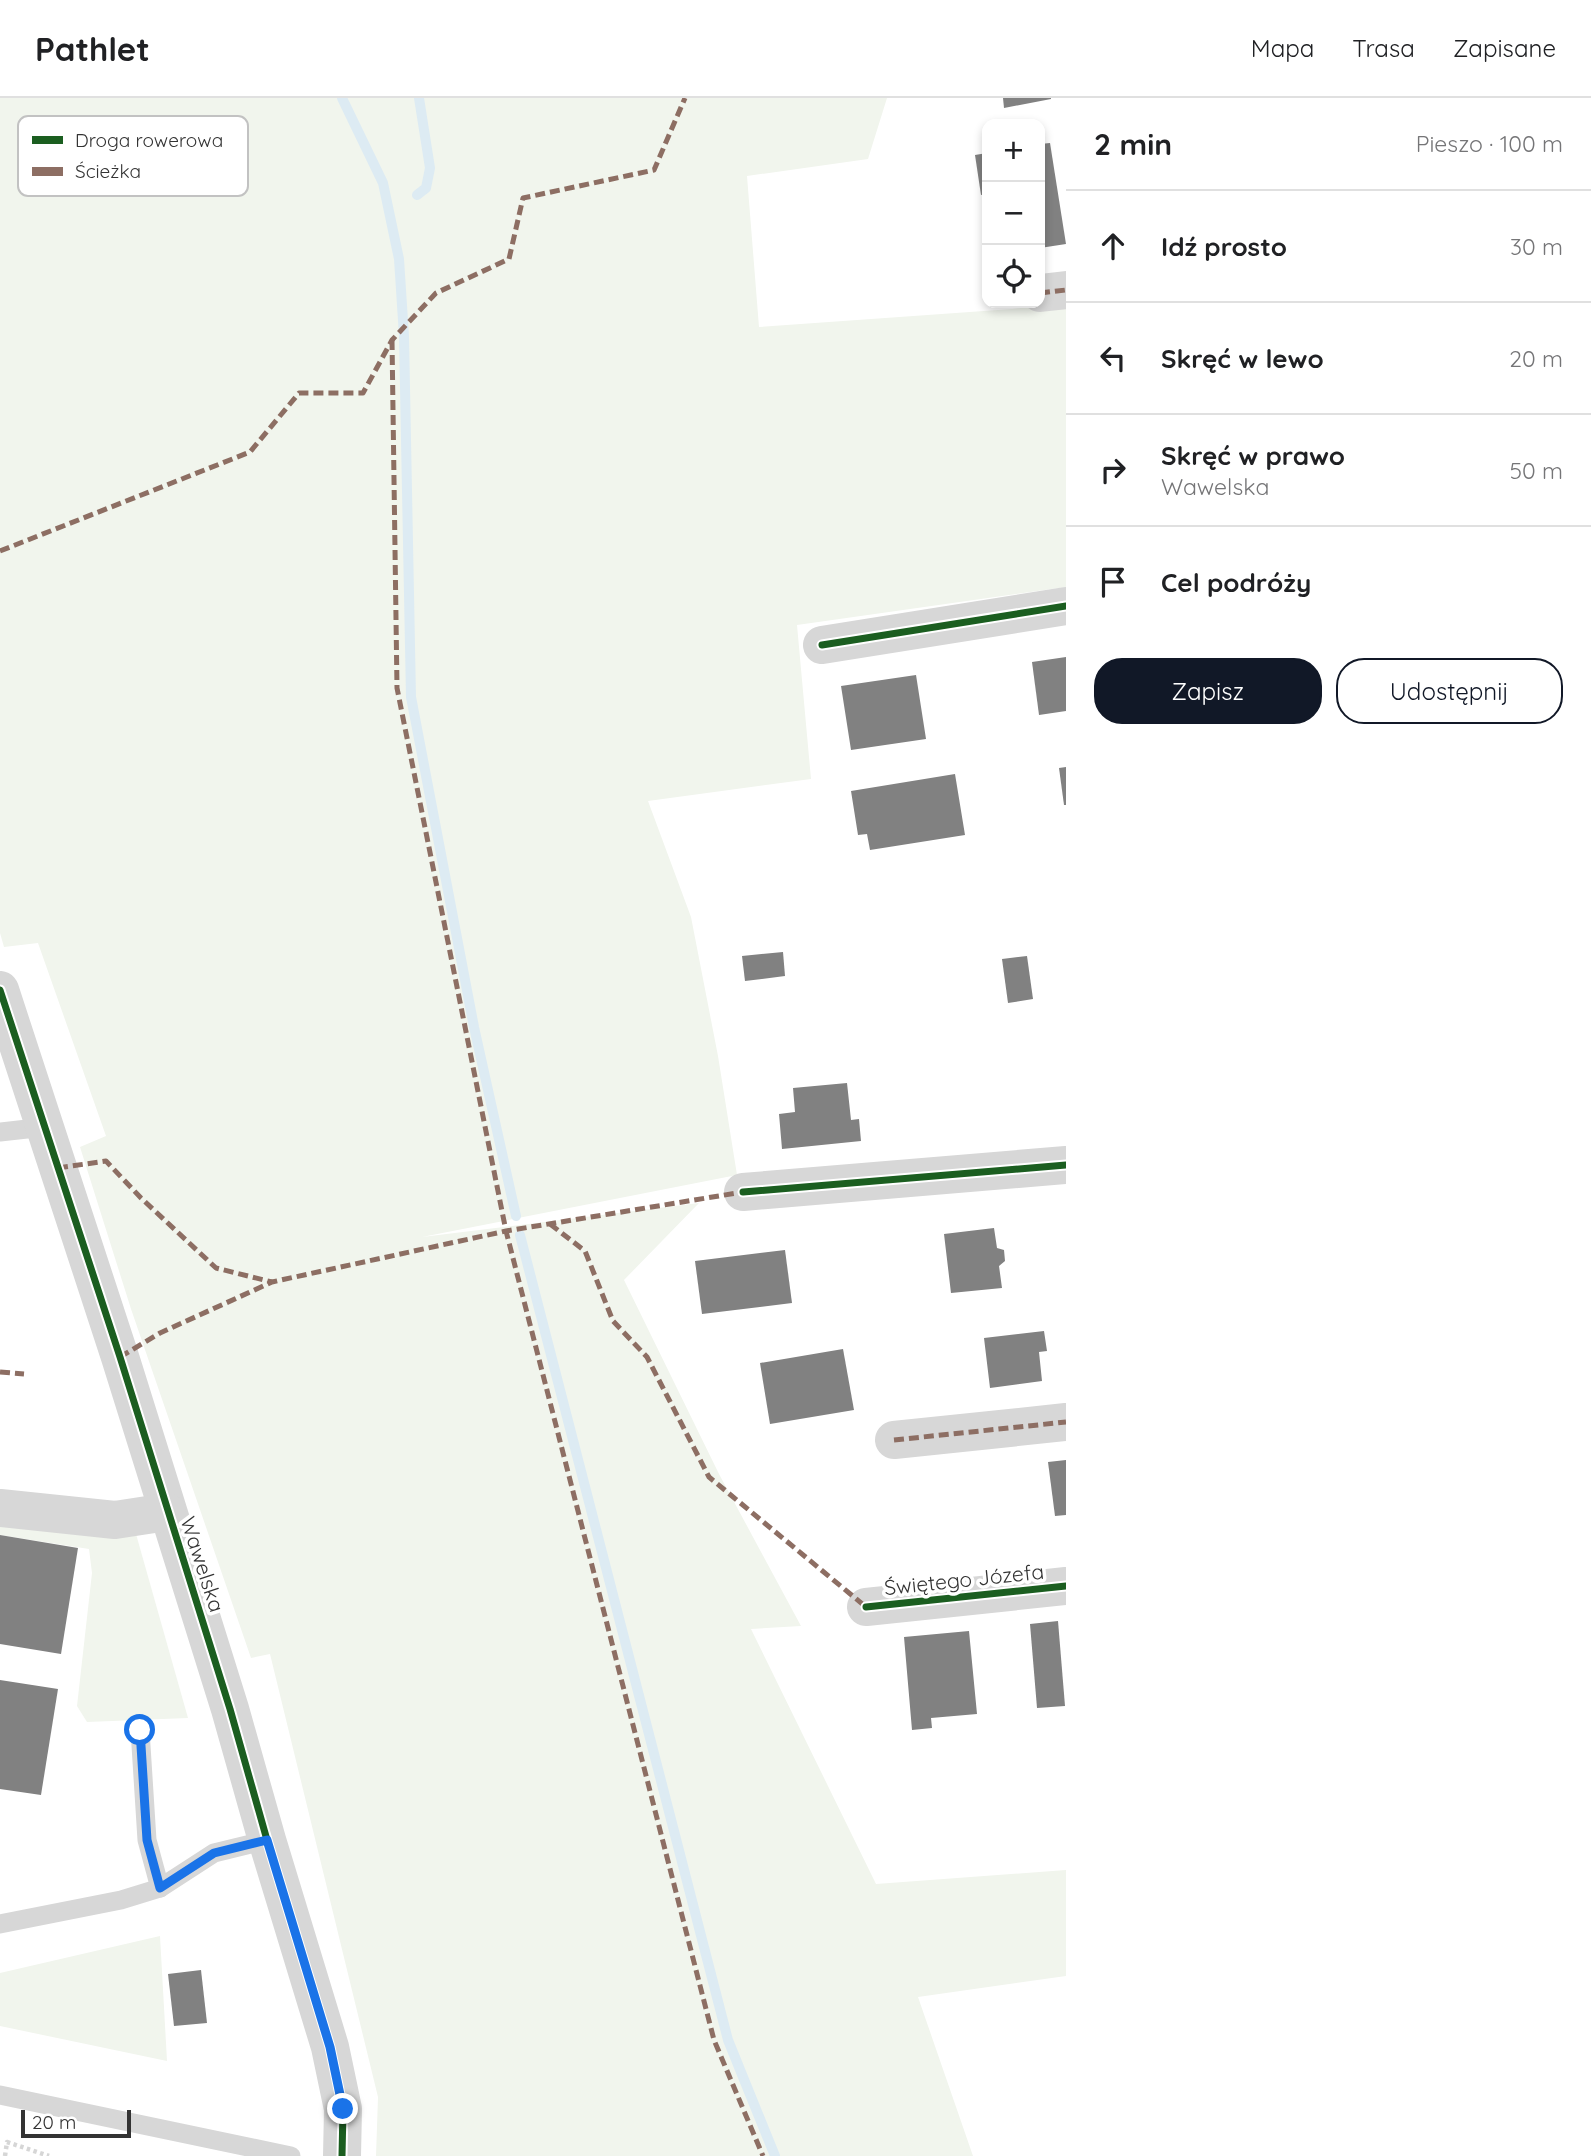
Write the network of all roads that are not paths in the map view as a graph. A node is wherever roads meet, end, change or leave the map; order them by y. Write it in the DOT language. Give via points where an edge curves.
graph roads {
  1 [pos="1066,290"];
  2 [pos="1045,292"];
  3 [pos="1066,607"];
  4 [pos="822,645"];
  5 [pos="0,990"];
  6 [pos="45,1127"];
  7 [pos="0,1132"];
  8 [pos="1066,1166"];
  9 [pos="743,1192"];
  10 [pos="1066,1422"];
  11 [pos="894,1440"];
  12 [pos="0,1508"];
  13 [pos="167,1512"];
  14 [pos="1066,1586"];
  15 [pos="866,1607"];
  16 [pos="140,1730"];
  17 [pos="267,1840"];
  18 [pos="160,1888"];
  19 [pos="0,1924"];
  20 [pos="0,2095"];
  21 [pos="291,2156"];
  22 [pos="342,2156"];
  1 -- 2 [label="street"];
  3 -- 4 [label="street"];
  5 -- 6 [label="street, Wawelska"];
  6 -- 7 [label="lane"];
  6 -- 13 [label="street, Wawelska"];
  8 -- 9 [label="street"];
  10 -- 11 [label="street"];
  12 -- 13 [label="street" via="115,1520"];
  13 -- 17 [label="street, Wawelska"];
  14 -- 15 [label="street, Świętego Józefa"];
  16 -- 18 [label="lane" via="147,1840"];
  17 -- 18 [label="lane" via="214,1853"];
  17 -- 22 [label="street, Wawelska" via="330,2047 343,2109"];
  18 -- 19 [label="lane"];
  20 -- 21 [label="lane"];
}
